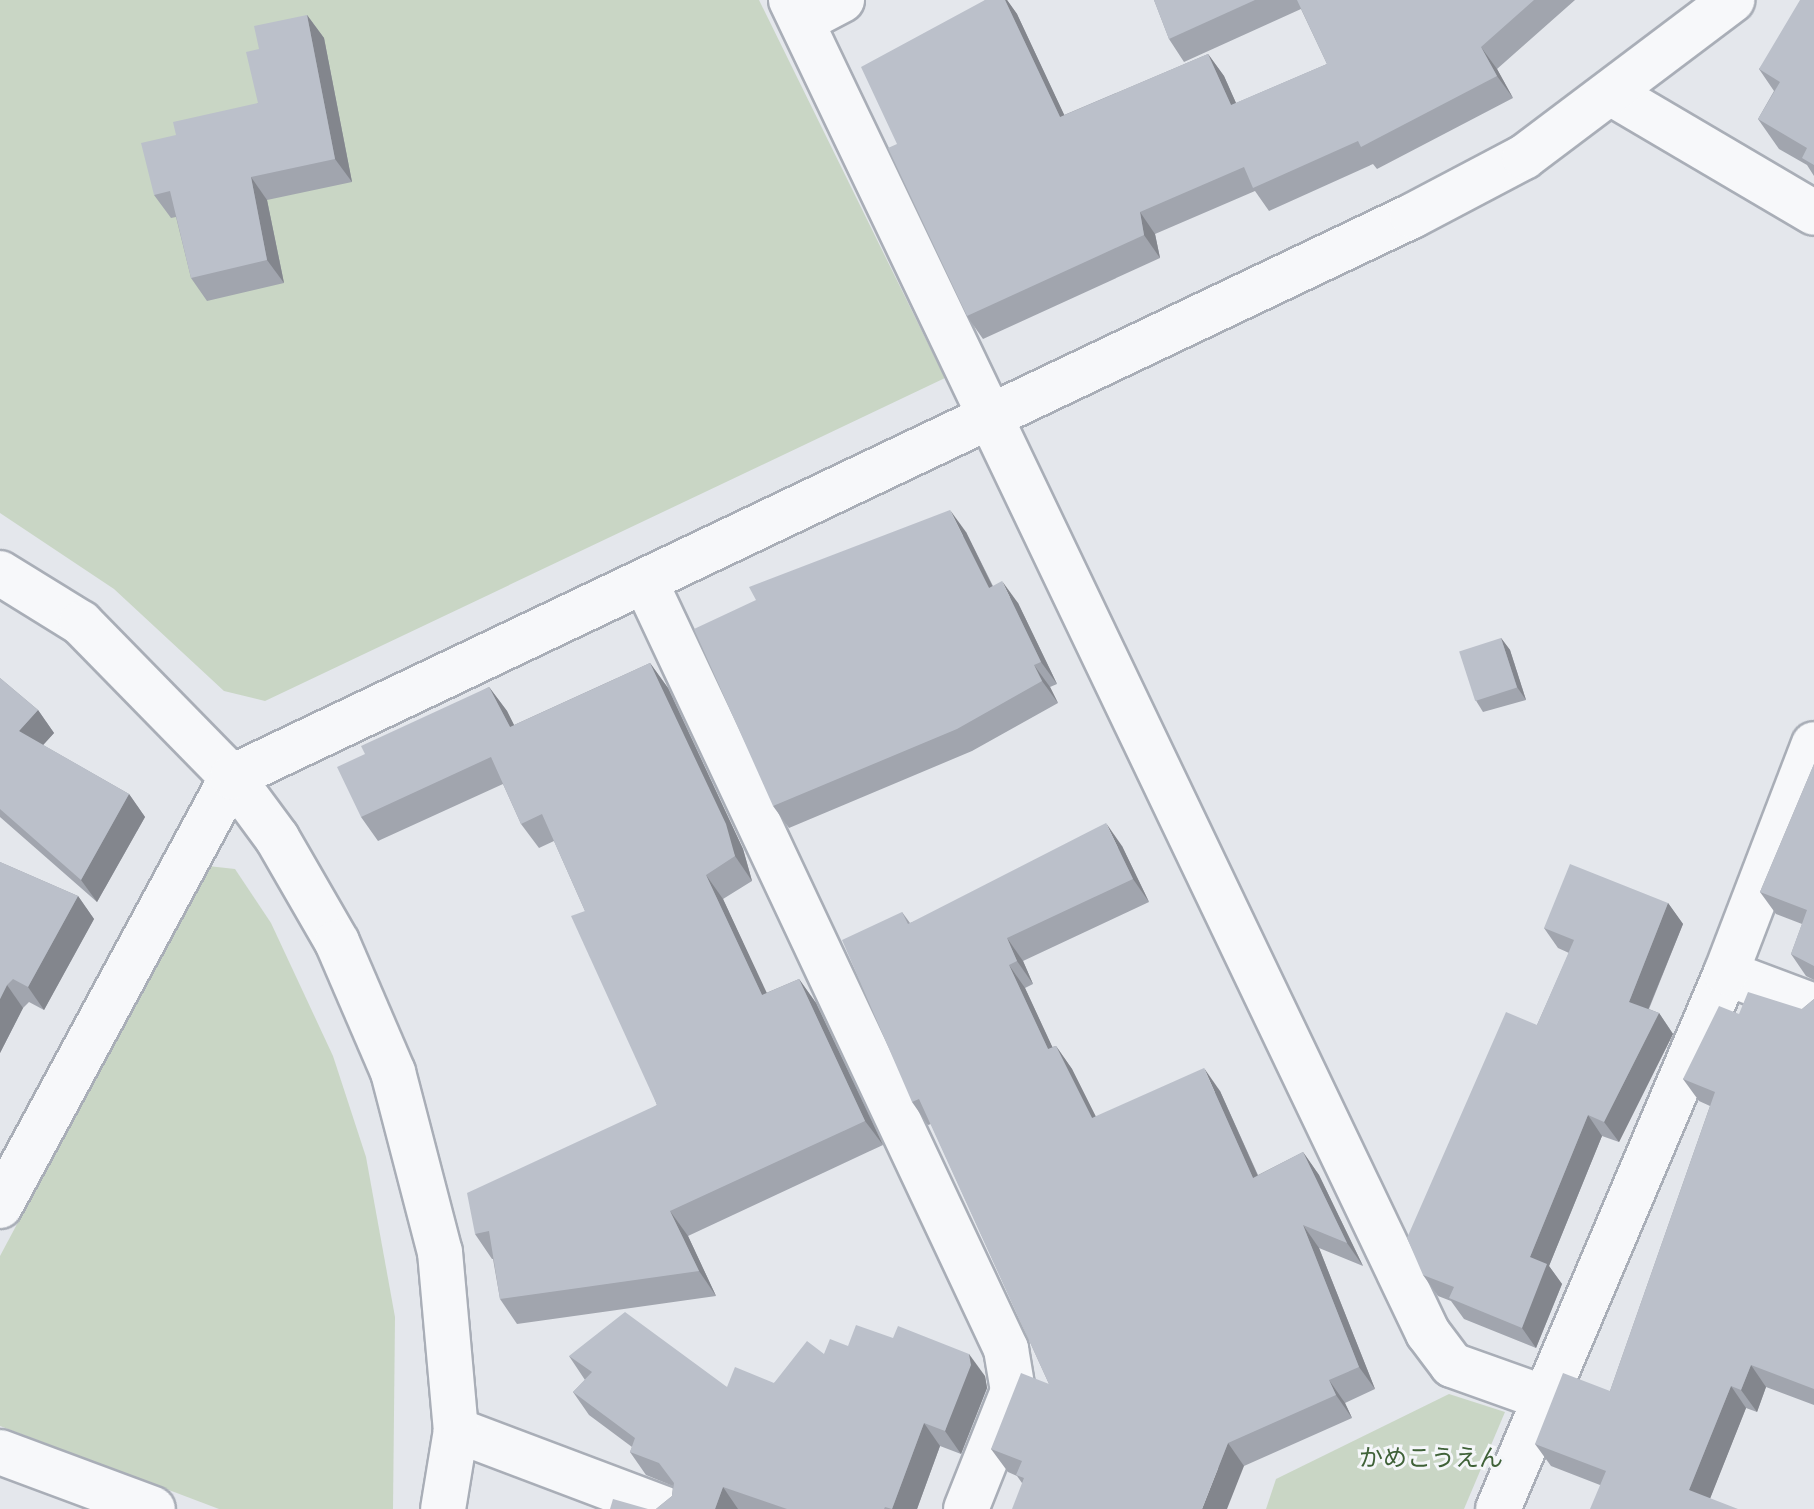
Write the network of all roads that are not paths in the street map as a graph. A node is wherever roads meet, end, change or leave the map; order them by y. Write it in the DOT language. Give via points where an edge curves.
graph roads {
  1 [pos="842,0"];
  2 [pos="1732,0"];
  3 [pos="798,10"];
  4 [pos="1614,95"];
  5 [pos="1814,213"];
  6 [pos="989,417"];
  7 [pos="0,573"];
  8 [pos="645,581"];
  9 [pos="1814,744"];
  10 [pos="232,777"];
  11 [pos="1726,973"];
  12 [pos="1814,1006"];
  13 [pos="0,1206"];
  14 [pos="1542,1397"];
  15 [pos="456,1430"];
  16 [pos="0,1452"];
  17 [pos="153,1509"];
  18 [pos="443,1509"];
  19 [pos="665,1509"];
  20 [pos="966,1509"];
  21 [pos="1498,1509"];
  1 -- 3 [label="street"];
  2 -- 4 [label="street"];
  3 -- 6 [label="street"];
  4 -- 5 [label="street"];
  4 -- 6 [label="street" via="1524,157 1412,216"];
  6 -- 8 [label="street"];
  6 -- 14 [label="street" via="1428,1333 1452,1365"];
  7 -- 10 [label="street" via="81,623"];
  8 -- 10 [label="street"];
  8 -- 20 [label="street" via="1006,1349 1013,1391"];
  9 -- 11 [label="street"];
  10 -- 13 [label="street"];
  10 -- 15 [label="street" via="277,838 337,942 393,1072 440,1252"];
  11 -- 12 [label="street"];
  11 -- 14 [label="street"];
  14 -- 21 [label="street"];
  15 -- 18 [label="street"];
  15 -- 19 [label="street"];
  16 -- 17 [label="street"];
}
